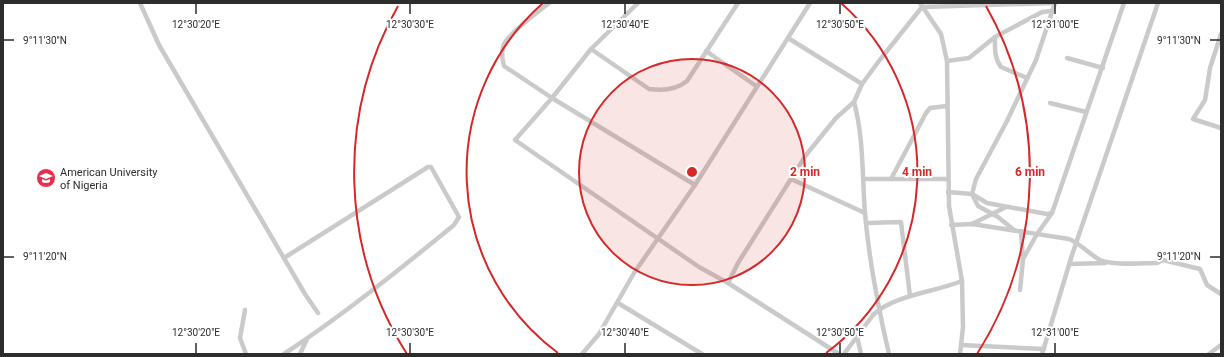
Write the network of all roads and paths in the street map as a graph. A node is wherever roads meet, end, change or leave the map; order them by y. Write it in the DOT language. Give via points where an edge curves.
graph roads {
  1 [pos="140,3"];
  2 [pos="549,3"];
  3 [pos="638,3"];
  4 [pos="738,3"];
  5 [pos="810,3"];
  6 [pos="1055,3"];
  7 [pos="1124,3"];
  8 [pos="1158,3"];
  9 [pos="1005,4"];
  10 [pos="921,5"];
  11 [pos="1052,11"];
  12 [pos="1221,34"];
  13 [pos="994,37"];
  14 [pos="788,38"];
  15 [pos="591,49"];
  16 [pos="706,51"];
  17 [pos="1067,58"];
  18 [pos="947,61"];
  19 [pos="1103,68"];
  20 [pos="1027,78"];
  21 [pos="862,84"];
  22 [pos="756,86"];
  23 [pos="552,98"];
  24 [pos="854,102"];
  25 [pos="1050,103"];
  26 [pos="947,106"];
  27 [pos="1086,112"];
  28 [pos="1221,128"];
  29 [pos="791,179"];
  30 [pos="864,179"];
  31 [pos="891,179"];
  32 [pos="948,179"];
  33 [pos="695,184"];
  34 [pos="948,192"];
  35 [pos="972,194"];
  36 [pos="1007,206"];
  37 [pos="865,213"];
  38 [pos="1052,213"];
  39 [pos="991,214"];
  40 [pos="866,223"];
  41 [pos="972,224"];
  42 [pos="951,225"];
  43 [pos="1016,231"];
  44 [pos="1021,232"];
  45 [pos="1037,234"];
  46 [pos="657,239"];
  47 [pos="1076,242"];
  48 [pos="284,258"];
  49 [pos="1023,259"];
  50 [pos="1110,263"];
  51 [pos="1069,264"];
  52 [pos="962,281"];
  53 [pos="728,283"];
  54 [pos="1020,290"];
  55 [pos="1221,294"];
  56 [pos="910,296"];
  57 [pos="618,303"];
  58 [pos="245,310"];
  59 [pos="879,310"];
  60 [pos="318,312"];
  61 [pos="857,336"];
  62 [pos="307,340"];
  63 [pos="962,345"];
  64 [pos="1221,345"];
  65 [pos="1043,352"];
  66 [pos="246,354"];
  67 [pos="284,354"];
  68 [pos="300,354"];
  69 [pos="582,354"];
  70 [pos="702,354"];
  71 [pos="839,354"];
  72 [pos="844,354"];
  73 [pos="861,354"];
  74 [pos="889,354"];
  75 [pos="960,354"];
  76 [pos="1209,354"];
  1 -- 48 [label="street" via="159,45"];
  2 -- 23 [label="street" via="510,36 504,44 502,56 504,66"];
  3 -- 15 [label="street"];
  4 -- 16 [label="street"];
  5 -- 14 [label="street"];
  6 -- 9 [label="street"];
  6 -- 11 [label="street"];
  7 -- 19 [label="street"];
  8 -- 47 [label="street"];
  9 -- 10 [label="street"];
  10 -- 18 [label="street" via="941,34"];
  10 -- 21 [label="street"];
  11 -- 13 [label="street" via="1042,12"];
  11 -- 20 [label="street" via="1036,60"];
  12 -- 28 [label="street" via="1210,68 1205,100 1193,119"];
  13 -- 18 [label="street" via="969,58"];
  13 -- 20 [label="street" via="995,56 1001,67"];
  14 -- 21 [label="street"];
  14 -- 22 [label="street"];
  15 -- 16 [label="street" via="649,89 661,90 680,87 687,81"];
  15 -- 23 [label="street"];
  16 -- 22 [label="street"];
  17 -- 19 [label="street"];
  18 -- 26 [label="street"];
  19 -- 27 [label="street"];
  20 -- 35 [label="street" via="976,179"];
  21 -- 24 [label="street"];
  22 -- 33 [label="street"];
  23 -- 33 [label="street"];
  23 -- 46 [label="street" via="515,140"];
  24 -- 29 [label="street" via="836,118"];
  24 -- 30 [label="street" via="860,124"];
  25 -- 27 [label="street"];
  26 -- 31 [label="street" via="930,108 926,113"];
  26 -- 32 [label="street"];
  27 -- 38 [label="street"];
  29 -- 37 [label="street"];
  29 -- 53 [label="street"];
  30 -- 31 [label="street"];
  30 -- 37 [label="street"];
  31 -- 32 [label="street"];
  32 -- 34 [label="street"];
  33 -- 46 [label="street"];
  34 -- 35 [label="street"];
  34 -- 42 [label="street"];
  35 -- 36 [label="street" via="987,203"];
  35 -- 39 [label="street" via="978,206"];
  36 -- 38 [label="street"];
  36 -- 39 [label="street"];
  37 -- 40 [label="street"];
  38 -- 45 [label="street"];
  39 -- 41 [label="street"];
  39 -- 43 [label="street"];
  40 -- 56 [label="street" via="901,222"];
  40 -- 59 [label="street"];
  41 -- 42 [label="street"];
  41 -- 43 [label="street"];
  42 -- 52 [label="street"];
  43 -- 44 [label="street"];
  44 -- 45 [label="street"];
  44 -- 49 [label="street"];
  45 -- 47 [label="street"];
  45 -- 49 [label="street"];
  46 -- 53 [label="street"];
  46 -- 57 [label="street"];
  47 -- 50 [label="street" via="1090,254"];
  47 -- 51 [label="street"];
  48 -- 60 [label="street"];
  48 -- 62 [label="street" via="428,167 432,167 459,217 454,225"];
  49 -- 54 [label="street"];
  50 -- 51 [label="street"];
  50 -- 55 [label="street" via="1156,263 1163,260 1200,269 1208,285"];
  51 -- 65 [label="street"];
  52 -- 56 [label="street"];
  52 -- 63 [label="street"];
  53 -- 71 [label="street"];
  56 -- 59 [label="street"];
  57 -- 69 [label="street" via="599,334"];
  57 -- 70 [label="street"];
  58 -- 66 [label="street" via="240,338"];
  59 -- 61 [label="street"];
  59 -- 74 [label="street"];
  61 -- 72 [label="street"];
  61 -- 73 [label="street"];
  62 -- 67 [label="street"];
  62 -- 68 [label="street"];
  63 -- 65 [label="street"];
  63 -- 75 [label="street"];
  64 -- 76 [label="street"];
}
